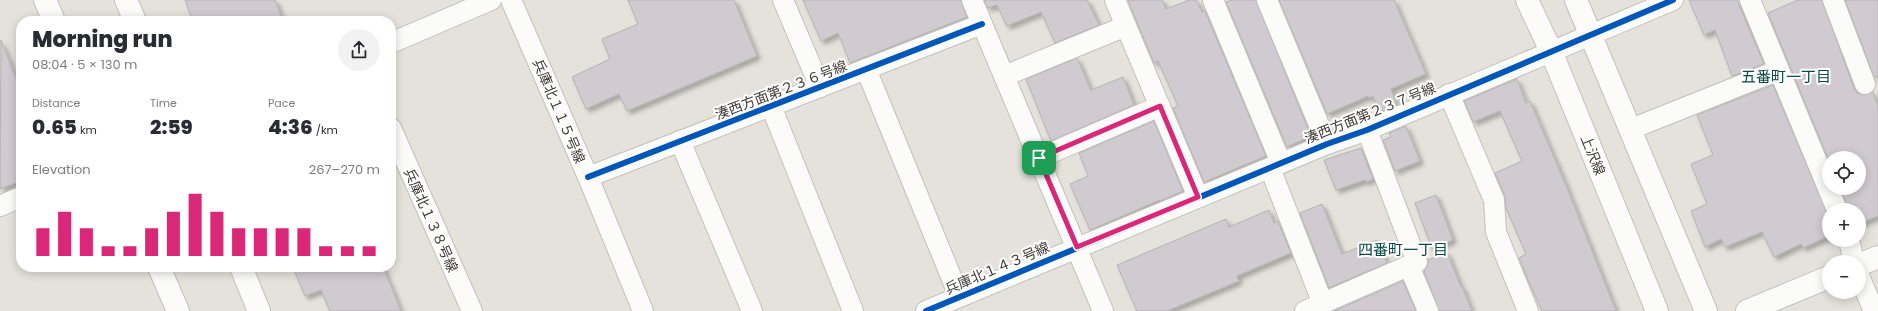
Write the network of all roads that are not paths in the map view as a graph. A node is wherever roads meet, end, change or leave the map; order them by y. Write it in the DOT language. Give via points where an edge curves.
graph roads {
  1 [pos="45,0"];
  2 [pos="126,0"];
  3 [pos="491,0"];
  4 [pos="511,0"];
  5 [pos="783,0"];
  6 [pos="972,0"];
  7 [pos="1115,0"];
  8 [pos="1213,0"];
  9 [pos="1267,0"];
  10 [pos="1527,0"];
  11 [pos="1576,0"];
  12 [pos="1672,0"];
  13 [pos="1750,0"];
  14 [pos="1833,0"];
  15 [pos="1646,5"];
  16 [pos="52,16"];
  17 [pos="133,16"];
  18 [pos="982,24"];
  19 [pos="1126,26"];
  20 [pos="1592,35"];
  21 [pos="396,41"];
  22 [pos="1551,51"];
  23 [pos="866,69"];
  24 [pos="1779,70"];
  25 [pos="1004,76"];
  26 [pos="1865,84"];
  27 [pos="820,87"];
  28 [pos="1450,94"];
  29 [pos="771,106"];
  30 [pos="1160,106"];
  31 [pos="1631,129"];
  32 [pos="1367,130"];
  33 [pos="396,139"];
  34 [pos="680,141"];
  35 [pos="1328,144"];
  36 [pos="1039,158"];
  37 [pos="1276,165"];
  38 [pos="588,177"];
  39 [pos="1198,197"];
  40 [pos="16,199"];
  41 [pos="1834,203"];
  42 [pos="0,206"];
  43 [pos="1077,247"];
  44 [pos="1878,258"];
  45 [pos="1866,262"];
  46 [pos="1409,266"];
  47 [pos="161,272"];
  48 [pos="242,272"];
  49 [pos="1822,281"];
  50 [pos="1866,292"];
  51 [pos="959,296"];
  52 [pos="1312,309"];
  53 [pos="178,311"];
  54 [pos="259,311"];
  55 [pos="472,311"];
  56 [pos="643,311"];
  57 [pos="752,311"];
  58 [pos="853,311"];
  59 [pos="926,311"];
  60 [pos="1103,311"];
  61 [pos="1428,311"];
  62 [pos="1528,311"];
  63 [pos="1657,311"];
  64 [pos="1706,311"];
  65 [pos="1747,311"];
  66 [pos="1874,311"];
  1 -- 16 [label="main road"];
  2 -- 17 [label="main road"];
  3 -- 21 [label="street"];
  4 -- 38 [label="street, 兵庫北１１５号線"];
  5 -- 27 [label="street"];
  6 -- 18 [label="street"];
  7 -- 19 [label="street"];
  8 -- 37 [label="street"];
  9 -- 35 [label="street"];
  10 -- 22 [label="main road, 上沢線"];
  11 -- 20 [label="main road"];
  12 -- 15 [label="street, 湊西方面第２３７号線"];
  13 -- 24 [label="street"];
  14 -- 26 [label="street"];
  15 -- 20 [label="street, 湊西方面第２３７号線"];
  18 -- 23 [label="street, 湊西方面第２３６号線"];
  18 -- 25 [label="street"];
  19 -- 25 [label="street"];
  19 -- 30 [label="street"];
  20 -- 22 [label="street, 湊西方面第２３７号線"];
  20 -- 31 [label="main road"];
  22 -- 28 [label="street, 湊西方面第２３７号線"];
  22 -- 63 [label="main road, 上沢線"];
  23 -- 27 [label="street, 湊西方面第２３６号線"];
  23 -- 51 [label="street"];
  24 -- 31 [label="street"];
  24 -- 41 [label="street"];
  25 -- 36 [label="street"];
  27 -- 29 [label="street, 湊西方面第２３６号線"];
  28 -- 32 [label="street, 湊西方面第２３７号線"];
  28 -- 62 [label="street" via="1494,200 1496,232"];
  29 -- 34 [label="street, 湊西方面第２３６号線"];
  29 -- 58 [label="street"];
  30 -- 36 [label="street"];
  30 -- 39 [label="street"];
  31 -- 64 [label="main road"];
  32 -- 35 [label="street, 湊西方面第２３７号線"];
  32 -- 46 [label="street" via="1417,262"];
  33 -- 55 [label="street, 兵庫北１３８号線"];
  34 -- 38 [label="street, 湊西方面第２３６号線"];
  34 -- 57 [label="street"];
  35 -- 37 [label="street, 湊西方面第２３７号線"];
  36 -- 43 [label="street"];
  37 -- 39 [label="street, 湊西方面第２３７号線"];
  37 -- 52 [label="street"];
  38 -- 56 [label="street, 兵庫北１１５号線"];
  39 -- 43 [label="street, 湊西方面第２３７号線"];
  40 -- 42 [label="street"];
  43 -- 51 [label="street, 兵庫北１４３号線"];
  43 -- 60 [label="street"];
  44 -- 45 [label="main road"];
  46 -- 52 [label="street"];
  46 -- 61 [label="street"];
  47 -- 53 [label="main road"];
  48 -- 54 [label="main road"];
  49 -- 65 [label="main road"];
  50 -- 66 [label="street"];
  51 -- 59 [label="street, 兵庫北１４３号線"];
}
